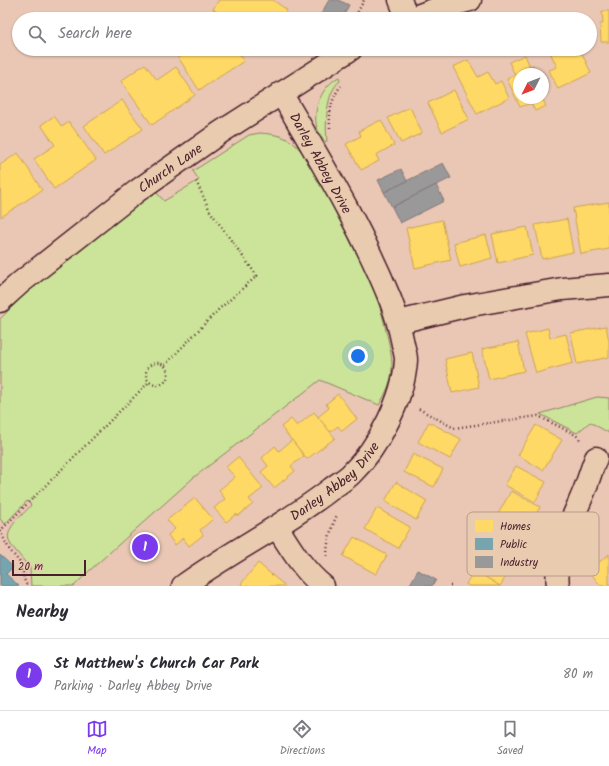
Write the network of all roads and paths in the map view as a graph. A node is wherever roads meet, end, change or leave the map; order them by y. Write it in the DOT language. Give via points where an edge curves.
graph roads {
  1 [pos="364,0"];
  2 [pos="400,0"];
  3 [pos="470,0"];
  4 [pos="358,12"];
  5 [pos="406,12"];
  6 [pos="428,12"];
  7 [pos="340,56"];
  8 [pos="343,83"];
  9 [pos="281,93"];
  10 [pos="330,134"];
  11 [pos="183,158"];
  12 [pos="609,285"];
  13 [pos="1,297"];
  14 [pos="399,322"];
  15 [pos="165,365"];
  16 [pos="149,382"];
  17 [pos="398,398"];
  18 [pos="576,435"];
  19 [pos="596,458"];
  20 [pos="336,485"];
  21 [pos="576,512"];
  22 [pos="277,528"];
  23 [pos="0,530"];
  24 [pos="1,535"];
  25 [pos="328,561"];
  26 [pos="556,576"];
  27 [pos="27,586"];
  28 [pos="183,586"];
  29 [pos="324,586"];
  30 [pos="558,586"];
  1 -- 4 [label="path"];
  2 -- 5 [label="street"];
  3 -- 6 [label="street"];
  7 -- 9 [label="street, Church Lane"];
  8 -- 10 [label="path" via="335,92 329,116"];
  9 -- 11 [label="street, Church Lane"];
  9 -- 14 [label="street, Darley Abbey Drive" via="334,183 374,261"];
  11 -- 13 [label="street, Church Lane"];
  11 -- 15 [label="path" via="210,211 257,276 218,310"];
  12 -- 14 [label="street" via="562,289 465,306"];
  14 -- 17 [label="street, Darley Abbey Drive" via="406,359"];
  15 -- 16 [label="path" via="157,362 150,365 146,372"];
  15 -- 16 [label="path" via="168,377 164,383 158,385"];
  16 -- 23 [label="path"];
  17 -- 18 [label="path" via="454,428 538,416"];
  17 -- 20 [label="street, Darley Abbey Drive" via="366,459"];
  19 -- 21 [label="street"];
  20 -- 22 [label="street, Darley Abbey Drive"];
  20 -- 25 [label="path" via="345,496 328,544"];
  22 -- 28 [label="street, Darley Abbey Drive"];
  22 -- 29 [label="street" via="299,562"];
  23 -- 24 [label="path"];
  24 -- 27 [label="path" via="22,565"];
  26 -- 30 [label="street"];
}
